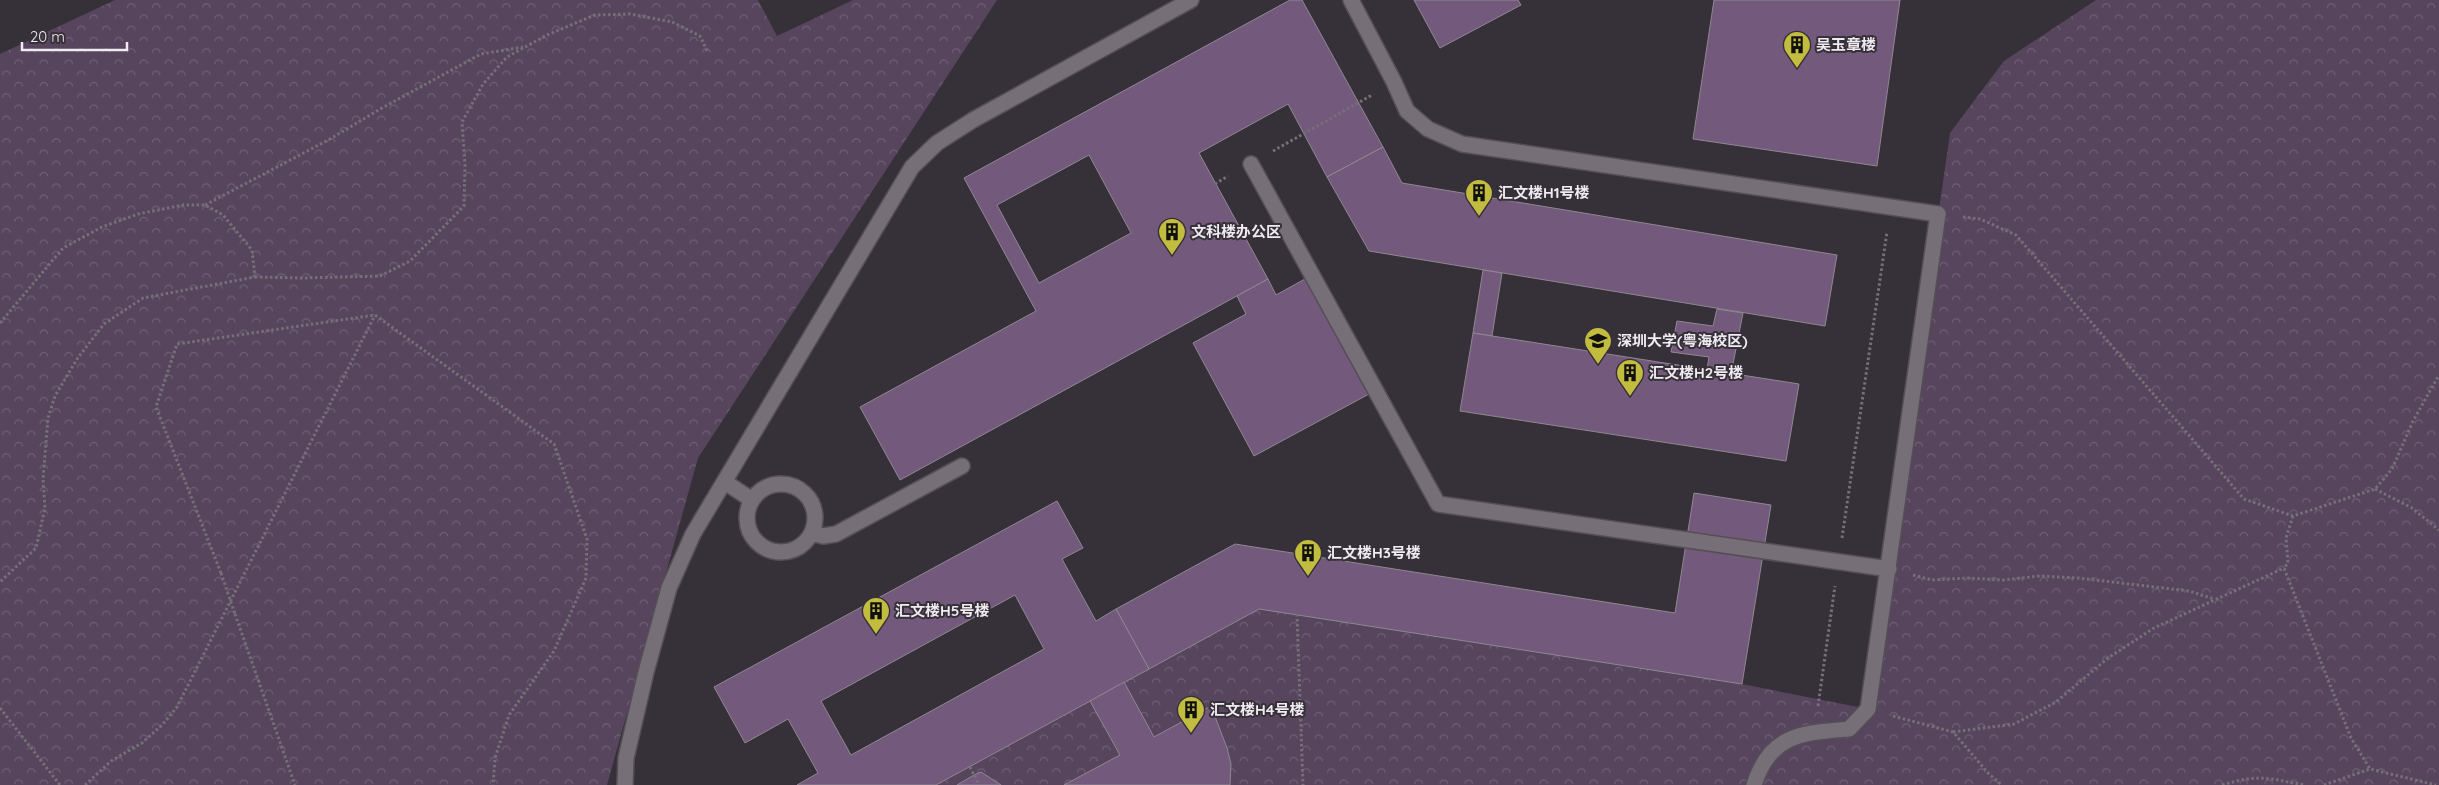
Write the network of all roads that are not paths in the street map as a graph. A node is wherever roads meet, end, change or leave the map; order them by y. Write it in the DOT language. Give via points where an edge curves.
graph roads {
  1 [pos="1191,0"];
  2 [pos="1351,0"];
  3 [pos="1251,164"];
  4 [pos="962,466"];
  5 [pos="725,482"];
  6 [pos="752,500"];
  7 [pos="812,533"];
  8 [pos="1888,569"];
  9 [pos="625,785"];
  10 [pos="1754,785"];
  1 -- 5 [label="street" via="973,120 937,143 912,167"];
  2 -- 8 [label="street" via="1407,112 1428,129 1462,144 1938,214"];
  3 -- 8 [label="street" via="1438,504"];
  4 -- 7 [label="street" via="836,534 823,536"];
  5 -- 6 [label="street"];
  5 -- 9 [label="street" via="693,534 670,588 626,758"];
  6 -- 7 [label="street" via="770,486 793,486 807,496 815,511"];
  6 -- 7 [label="street" via="748,526 755,541 764,548 774,552 796,549 806,543"];
  8 -- 10 [label="street" via="1868,709 1849,729 1792,737 1776,747 1760,767"];
}
